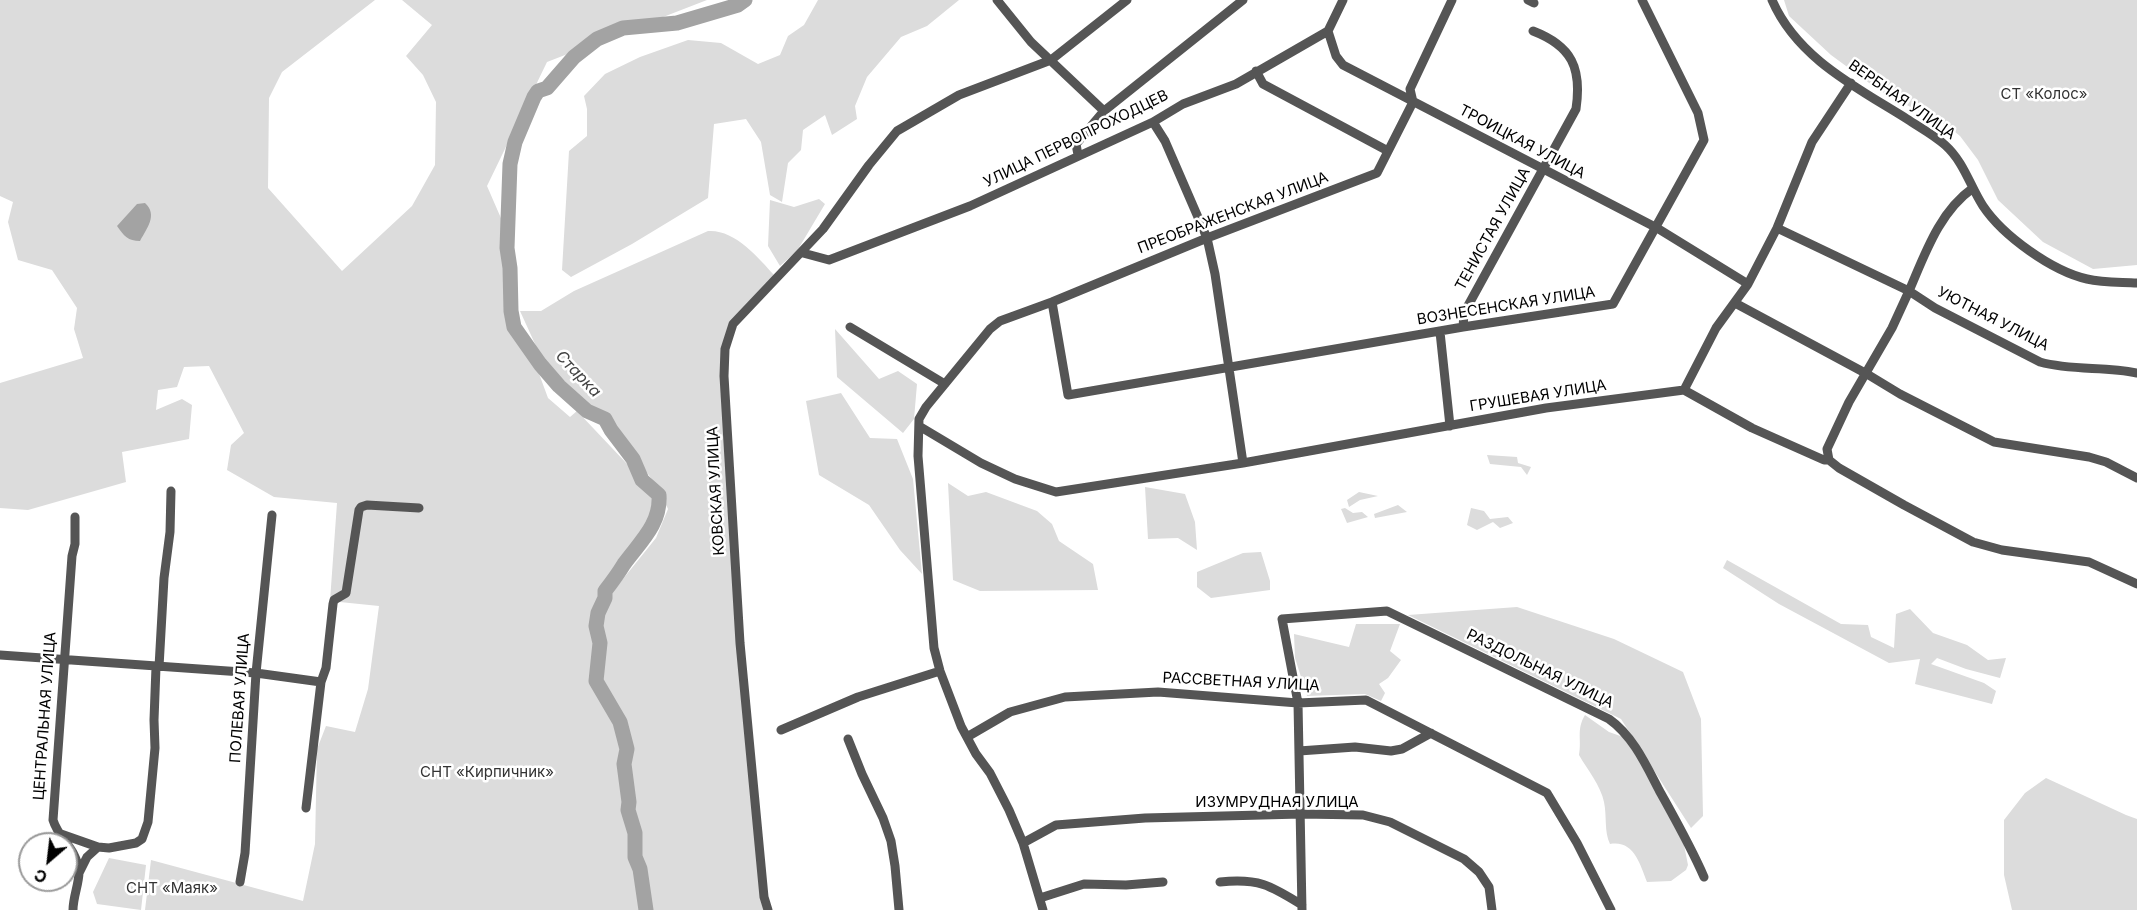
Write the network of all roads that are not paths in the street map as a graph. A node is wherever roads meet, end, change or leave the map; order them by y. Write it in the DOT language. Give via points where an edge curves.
graph roads {
  1 [pos="997,0"];
  2 [pos="1127,0"];
  3 [pos="1242,0"];
  4 [pos="1343,0"];
  5 [pos="1452,0"];
  6 [pos="1642,0"];
  7 [pos="1772,0"];
  8 [pos="1328,31"];
  9 [pos="1533,31"];
  10 [pos="1051,60"];
  11 [pos="1256,71"];
  12 [pos="1851,84"];
  13 [pos="1413,102"];
  14 [pos="1104,111"];
  15 [pos="1153,122"];
  16 [pos="1388,151"];
  17 [pos="1078,155"];
  18 [pos="1543,169"];
  19 [pos="1972,188"];
  20 [pos="1657,228"];
  21 [pos="1777,228"];
  22 [pos="1207,238"];
  23 [pos="803,252"];
  24 [pos="2137,283"];
  25 [pos="1748,284"];
  26 [pos="1909,291"];
  27 [pos="1052,302"];
  28 [pos="1735,303"];
  29 [pos="850,327"];
  30 [pos="1463,327"];
  31 [pos="1440,332"];
  32 [pos="1229,368"];
  33 [pos="2137,373"];
  34 [pos="1867,374"];
  35 [pos="945,384"];
  36 [pos="1684,390"];
  37 [pos="919,426"];
  38 [pos="1450,426"];
  39 [pos="1829,460"];
  40 [pos="1243,463"];
  41 [pos="2137,478"];
  42 [pos="171,491"];
  43 [pos="419,508"];
  44 [pos="272,515"];
  45 [pos="75,517"];
  46 [pos="2137,584"];
  47 [pos="0,655"];
  48 [pos="63,660"];
  49 [pos="157,667"];
  50 [pos="940,671"];
  51 [pos="256,673"];
  52 [pos="321,682"];
  53 [pos="1298,703"];
  54 [pos="781,730"];
  55 [pos="1431,733"];
  56 [pos="967,737"];
  57 [pos="848,739"];
  58 [pos="1299,751"];
  59 [pos="306,808"];
  60 [pos="1301,814"];
  61 [pos="59,832"];
  62 [pos="78,840"];
  63 [pos="1023,843"];
  64 [pos="98,847"];
  65 [pos="78,870"];
  66 [pos="79,873"];
  67 [pos="1704,876"];
  68 [pos="240,882"];
  69 [pos="1163,882"];
  70 [pos="1220,882"];
  71 [pos="1040,898"];
  72 [pos="1302,907"];
  73 [pos="73,910"];
  74 [pos="768,910"];
  75 [pos="899,910"];
  76 [pos="1043,910"];
  77 [pos="1492,910"];
  78 [pos="1611,910"];
  1 -- 10 [label="street"];
  2 -- 10 [label="street"];
  3 -- 14 [label="street"];
  4 -- 8 [label="street"];
  5 -- 13 [label="street, ПРЕОБРАЖЕНСКАЯ УЛИЦА" via="1410,89"];
  6 -- 20 [label="street, ВОЗНЕСЕНСКАЯ УЛИЦА" via="1698,113 1704,140"];
  7 -- 12 [label="street, ВЕРБНАЯ УЛИЦА" via="1798,42"];
  8 -- 11 [label="street, УЛИЦА ПЕРВОПРОХОДЦЕВ"];
  8 -- 13 [label="street, ТРОИЦКАЯ УЛИЦА" via="1343,65"];
  9 -- 18 [label="street, ТЕНИСТАЯ УЛИЦА" via="1553,39 1574,62 1579,88 1576,109"];
  10 -- 14 [label="street"];
  10 -- 23 [label="street, КОВСКАЯ УЛИЦА" via="959,95 897,131"];
  11 -- 15 [label="street, УЛИЦА ПЕРВОПРОХОДЦЕВ"];
  11 -- 16 [label="street" via="1263,84"];
  12 -- 19 [label="street, ВЕРБНАЯ УЛИЦА" via="1945,145 1968,175"];
  12 -- 21 [label="street" via="1812,142"];
  13 -- 16 [label="street, ПРЕОБРАЖЕНСКАЯ УЛИЦА"];
  13 -- 18 [label="street, ТРОИЦКАЯ УЛИЦА"];
  14 -- 17 [label="street" via="1076,144"];
  15 -- 17 [label="street, УЛИЦА ПЕРВОПРОХОДЦЕВ"];
  15 -- 22 [label="street"];
  16 -- 22 [label="street, ПРЕОБРАЖЕНСКАЯ УЛИЦА" via="1377,173"];
  17 -- 23 [label="street, УЛИЦА ПЕРВОПРОХОДЦЕВ" via="970,206 830,260"];
  18 -- 20 [label="street, ТРОИЦКАЯ УЛИЦА"];
  18 -- 30 [label="street, ТЕНИСТАЯ УЛИЦА" via="1464,313"];
  19 -- 24 [label="street, ВЕРБНАЯ УЛИЦА" via="1994,221 2059,268 2085,279"];
  19 -- 26 [label="street" via="1945,213"];
  20 -- 25 [label="street, ТРОИЦКАЯ УЛИЦА"];
  20 -- 30 [label="street, ВОЗНЕСЕНСКАЯ УЛИЦА" via="1613,304"];
  21 -- 25 [label="street"];
  21 -- 26 [label="street, УЮТНАЯ УЛИЦА"];
  22 -- 27 [label="street, ПРЕОБРАЖЕНСКАЯ УЛИЦА"];
  22 -- 32 [label="street"];
  23 -- 74 [label="street, КОВСКАЯ УЛИЦА" via="733,324 725,349 740,643"];
  25 -- 28 [label="street"];
  26 -- 33 [label="street, УЮТНАЯ УЛИЦА" via="2040,362"];
  26 -- 34 [label="street"];
  27 -- 32 [label="street, ВОЗНЕСЕНСКАЯ УЛИЦА" via="1068,395"];
  27 -- 35 [label="street, ПРЕОБРАЖЕНСКАЯ УЛИЦА" via="1000,321"];
  28 -- 34 [label="street"];
  28 -- 36 [label="street" via="1716,328"];
  29 -- 35 [label="street"];
  30 -- 31 [label="street, ВОЗНЕСЕНСКАЯ УЛИЦА"];
  31 -- 32 [label="street, ВОЗНЕСЕНСКАЯ УЛИЦА"];
  31 -- 38 [label="street"];
  32 -- 40 [label="street"];
  34 -- 39 [label="street" via="1829,444"];
  34 -- 41 [label="street" via="1994,442 2089,457"];
  35 -- 37 [label="street, ПРЕОБРАЖЕНСКАЯ УЛИЦА" via="926,407"];
  36 -- 38 [label="street, ГРУШЕВАЯ УЛИЦА" via="1546,408"];
  36 -- 39 [label="street" via="1752,428"];
  37 -- 40 [label="street, ГРУШЕВАЯ УЛИЦА" via="981,463 1056,492"];
  37 -- 50 [label="street" via="931,623"];
  38 -- 40 [label="street, ГРУШЕВАЯ УЛИЦА"];
  39 -- 46 [label="street" via="1973,542 2089,562"];
  42 -- 49 [label="street"];
  43 -- 52 [label="street" via="361,507 346,593 333,604"];
  44 -- 51 [label="street, ПОЛЕВАЯ УЛИЦА"];
  45 -- 48 [label="street, ЦЕНТРАЛЬНАЯ УЛИЦА"];
  47 -- 48 [label="street"];
  48 -- 49 [label="street"];
  48 -- 61 [label="street, ЦЕНТРАЛЬНАЯ УЛИЦА" via="53,820"];
  49 -- 51 [label="street"];
  49 -- 64 [label="street" via="148,822 142,839 136,843"];
  50 -- 54 [label="street" via="858,697"];
  50 -- 56 [label="street"];
  51 -- 52 [label="street"];
  51 -- 68 [label="street, ПОЛЕВАЯ УЛИЦА"];
  52 -- 59 [label="street"];
  53 -- 55 [label="street, РАССВЕТНАЯ УЛИЦА" via="1366,700"];
  53 -- 56 [label="street, РАССВЕТНАЯ УЛИЦА" via="1158,692 1065,697 1010,712"];
  53 -- 58 [label="street"];
  53 -- 67 [label="street, РАЗДОЛЬНАЯ УЛИЦА" via="1282,619 1387,611 1618,725 1634,745"];
  55 -- 58 [label="street" via="1391,751 1355,747"];
  55 -- 78 [label="street, РАССВЕТНАЯ УЛИЦА" via="1547,793"];
  56 -- 63 [label="street" via="1010,810"];
  57 -- 75 [label="street" via="891,841"];
  58 -- 60 [label="street"];
  60 -- 63 [label="street, ИЗУМРУДНАЯ УЛИЦА" via="1145,818 1056,825"];
  60 -- 72 [label="street"];
  60 -- 77 [label="street, ИЗУМРУДНАЯ УЛИЦА" via="1363,815 1390,822 1464,859 1489,887"];
  62 -- 64 [label="street"];
  63 -- 71 [label="street"];
  64 -- 66 [label="street" via="87,856"];
  65 -- 66 [label="street, ЦЕНТРАЛЬНАЯ УЛИЦА"];
  66 -- 73 [label="street, ЦЕНТРАЛЬНАЯ УЛИЦА"];
  69 -- 71 [label="street" via="1084,884"];
  70 -- 72 [label="street" via="1256,881"];
  71 -- 76 [label="street"];
}
